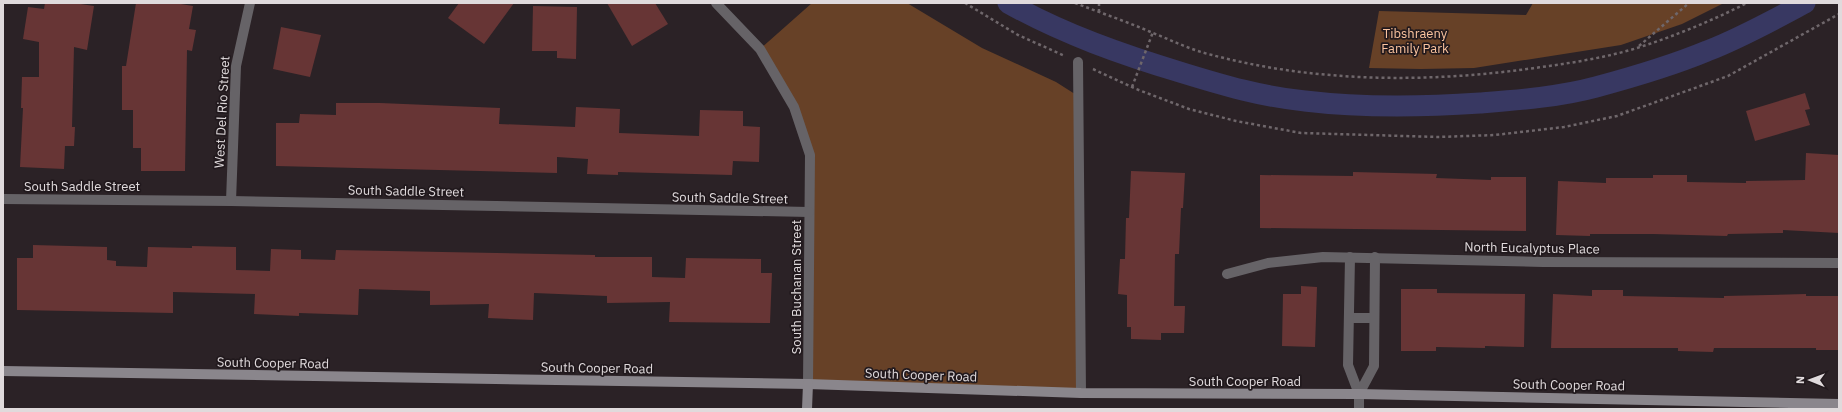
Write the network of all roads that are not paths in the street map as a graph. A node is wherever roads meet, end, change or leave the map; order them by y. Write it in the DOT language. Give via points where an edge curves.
graph roads {
  1 [pos="250,3"];
  2 [pos="716,3"];
  3 [pos="1078,62"];
  4 [pos="3,199"];
  5 [pos="231,201"];
  6 [pos="809,212"];
  7 [pos="1350,257"];
  8 [pos="1375,257"];
  9 [pos="1839,263"];
  10 [pos="1227,274"];
  11 [pos="1349,318"];
  12 [pos="1374,318"];
  13 [pos="3,371"];
  14 [pos="808,384"];
  15 [pos="1080,393"];
  16 [pos="1359,394"];
  17 [pos="1839,404"];
  18 [pos="807,409"];
  19 [pos="1359,409"];
  1 -- 5 [label="street, West Del Rio Street" via="236,66"];
  2 -- 6 [label="street, South Buchanan Street" via="760,49 794,107 810,155"];
  3 -- 15 [label="street"];
  4 -- 5 [label="street, South Saddle Street"];
  5 -- 6 [label="street, South Saddle Street"];
  6 -- 14 [label="street, South Buchanan Street"];
  7 -- 8 [label="street, North Eucalyptus Place"];
  7 -- 10 [label="street, North Eucalyptus Place" via="1268,263"];
  7 -- 11 [label="street"];
  8 -- 9 [label="street, North Eucalyptus Place" via="1543,262"];
  8 -- 12 [label="street"];
  11 -- 12 [label="street"];
  11 -- 16 [label="street" via="1348,365"];
  12 -- 16 [label="street" via="1374,366"];
  13 -- 14 [label="main road, South Cooper Road"];
  14 -- 15 [label="main road, South Cooper Road"];
  14 -- 18 [label="main road"];
  15 -- 16 [label="main road, South Cooper Road"];
  16 -- 17 [label="main road, South Cooper Road"];
  16 -- 19 [label="street"];
}
